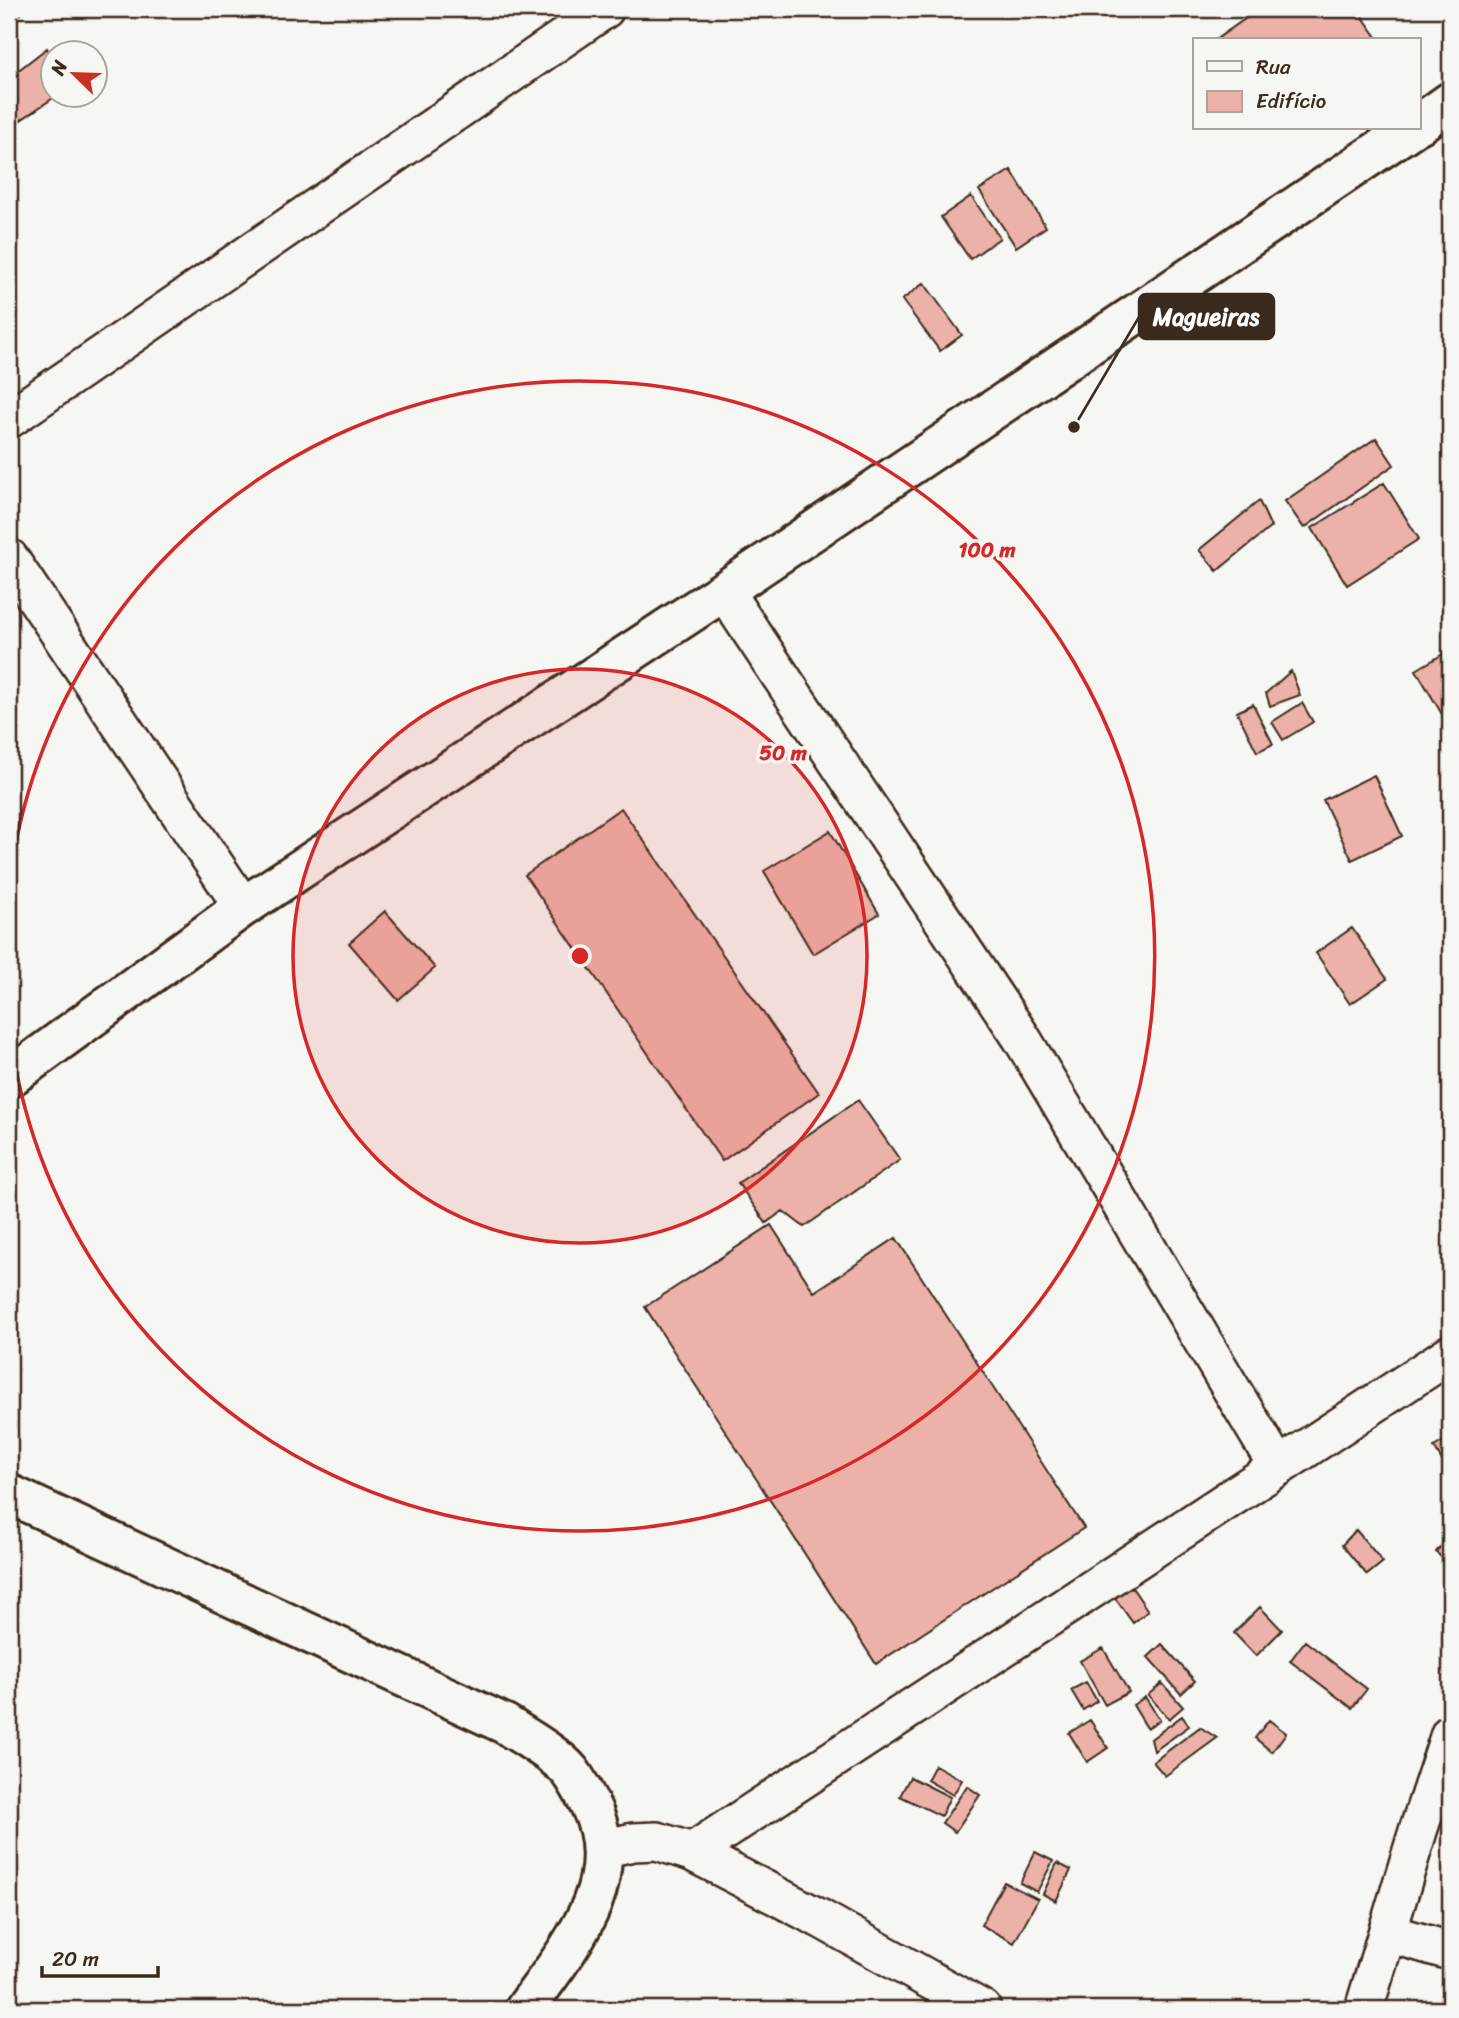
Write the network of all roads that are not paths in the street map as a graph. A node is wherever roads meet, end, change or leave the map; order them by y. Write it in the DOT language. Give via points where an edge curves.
graph roads {
  1 [pos="605,9"];
  2 [pos="1450,102"];
  3 [pos="1420,123"];
  4 [pos="1409,130"];
  5 [pos="9,419"];
  6 [pos="9,558"];
  7 [pos="724,591"];
  8 [pos="243,907"];
  9 [pos="9,1078"];
  10 [pos="1450,1354"];
  11 [pos="1278,1467"];
  12 [pos="9,1494"];
  13 [pos="1450,1734"];
  14 [pos="602,1849"];
  15 [pos="692,1852"];
  16 [pos="1388,1933"];
  17 [pos="1450,1951"];
  18 [pos="525,2009"];
  19 [pos="982,2009"];
  20 [pos="1364,2009"];
  1 -- 5 [label="street"];
  2 -- 3 [label="main road"];
  4 -- 7 [label="main road"];
  6 -- 8 [label="street"];
  7 -- 8 [label="main road"];
  7 -- 11 [label="street" via="1021,1037"];
  8 -- 9 [label="main road"];
  10 -- 11 [label="street"];
  11 -- 15 [label="street"];
  12 -- 14 [label="main road" via="505,1724 569,1770 597,1820"];
  13 -- 16 [label="street"];
  14 -- 15 [label="street" via="657,1840"];
  14 -- 18 [label="main road" via="602,1873 589,1911 571,1945"];
  15 -- 19 [label="street"];
  16 -- 17 [label="street"];
  16 -- 20 [label="street"];
}
